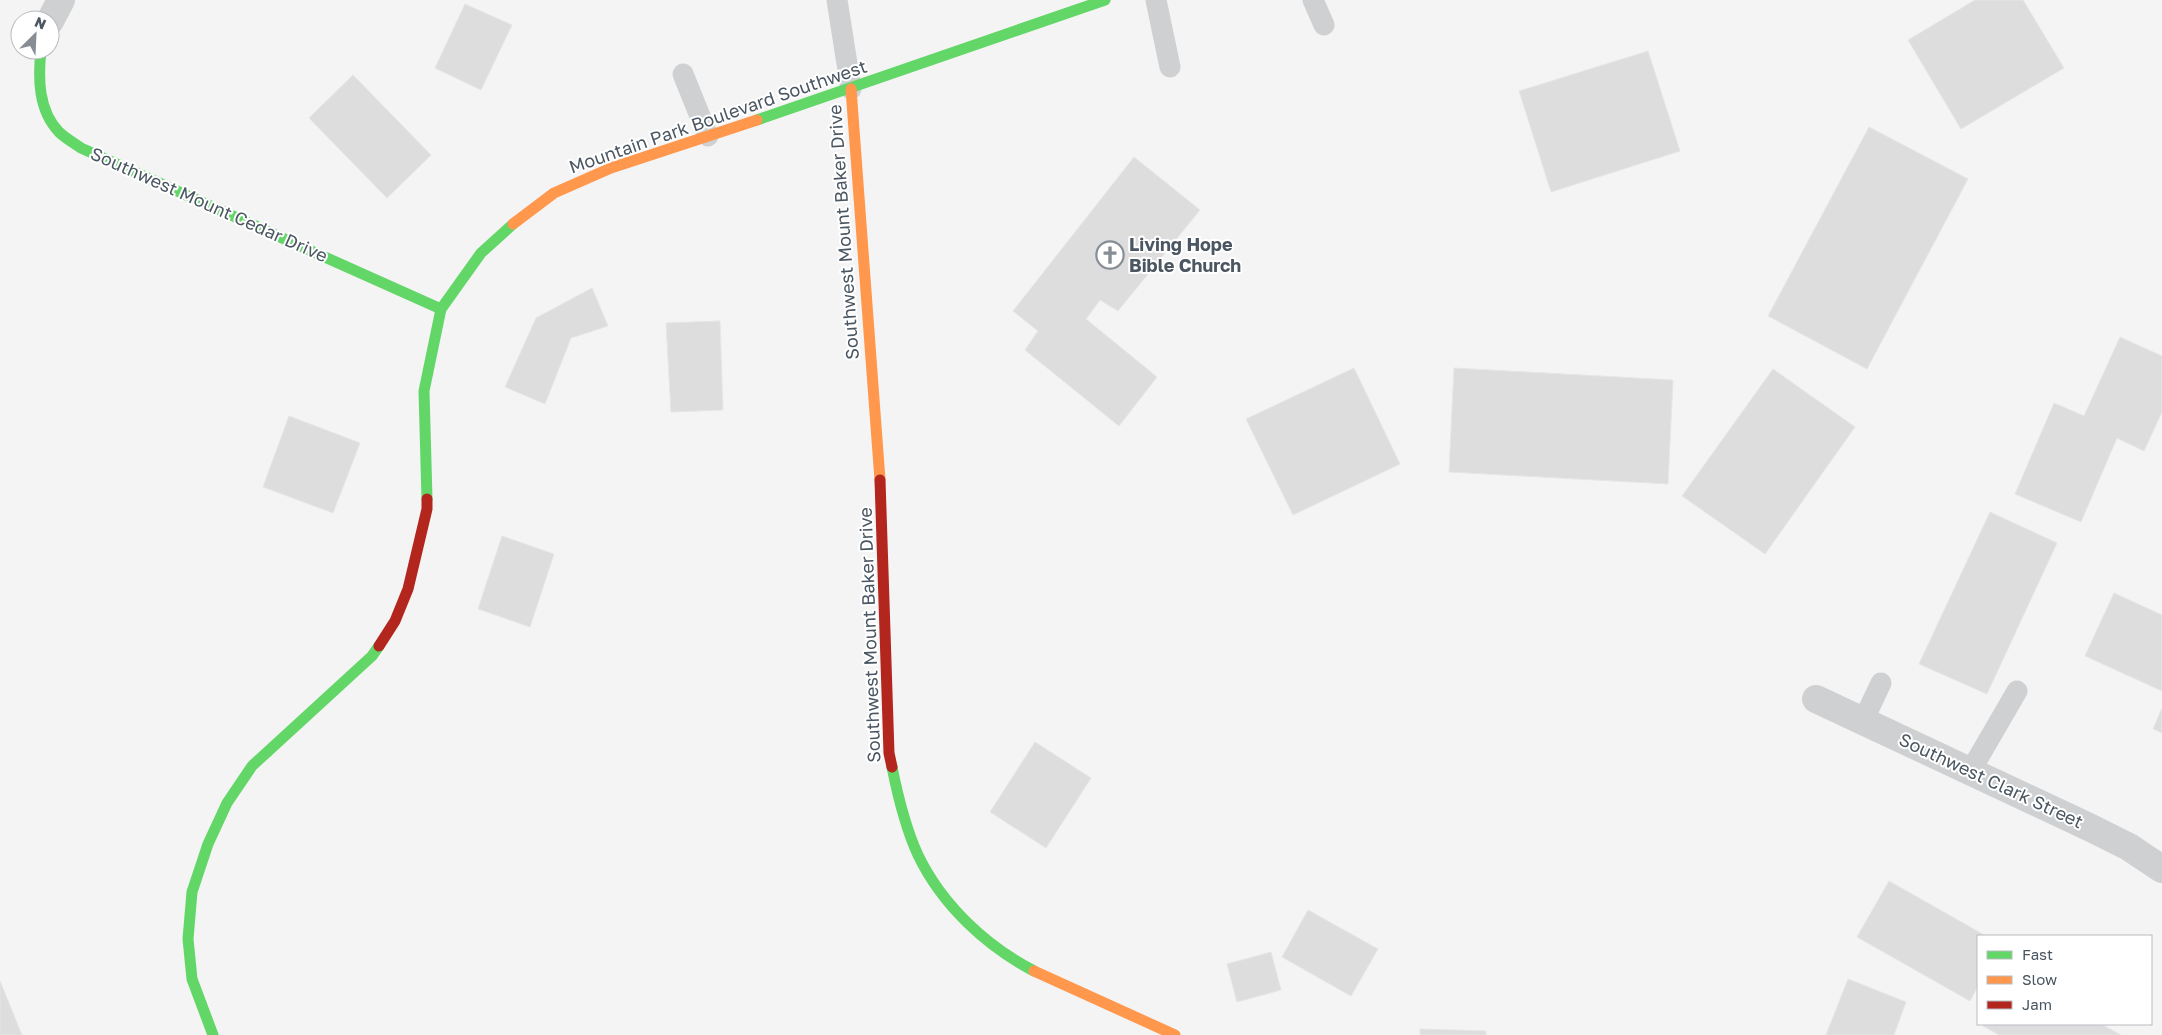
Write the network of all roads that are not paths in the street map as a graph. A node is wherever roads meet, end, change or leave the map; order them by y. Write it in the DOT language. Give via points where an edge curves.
graph roads {
  1 [pos="837,0"];
  2 [pos="1105,0"];
  3 [pos="1156,0"];
  4 [pos="1313,0"];
  5 [pos="1324,25"];
  6 [pos="41,60"];
  7 [pos="1170,67"];
  8 [pos="683,74"];
  9 [pos="851,89"];
  10 [pos="708,136"];
  11 [pos="441,309"];
  12 [pos="1881,683"];
  13 [pos="2017,691"];
  14 [pos="1816,699"];
  15 [pos="1863,721"];
  16 [pos="1970,772"];
  17 [pos="2162,869"];
  18 [pos="213,1035"];
  19 [pos="1175,1035"];
  1 -- 9 [label="lane"];
  2 -- 9 [label="street, Mountain Park Boulevard Southwest"];
  3 -- 7 [label="lane"];
  4 -- 5 [label="lane"];
  6 -- 11 [label="street, Southwest Mount Cedar Drive" via="40,89 48,116 59,132 81,148"];
  8 -- 10 [label="lane"];
  9 -- 10 [label="street, Mountain Park Boulevard Southwest"];
  9 -- 19 [label="street, Southwest Mount Baker Drive" via="882,506 889,753 899,803 918,855 944,896 974,931 1016,962"];
  10 -- 11 [label="street, Mountain Park Boulevard Southwest" via="611,168 554,193 517,220 481,253"];
  11 -- 18 [label="street, Mountain Park Boulevard Southwest" via="424,391 426,509 408,589 395,621 372,656 252,766 227,803 208,844 192,892 188,939 192,979"];
  12 -- 15 [label="lane"];
  13 -- 16 [label="lane"];
  14 -- 15 [label="street, Southwest Clark Street"];
  15 -- 16 [label="street, Southwest Clark Street"];
  16 -- 17 [label="street, Southwest Clark Street" via="2129,847"];
}
